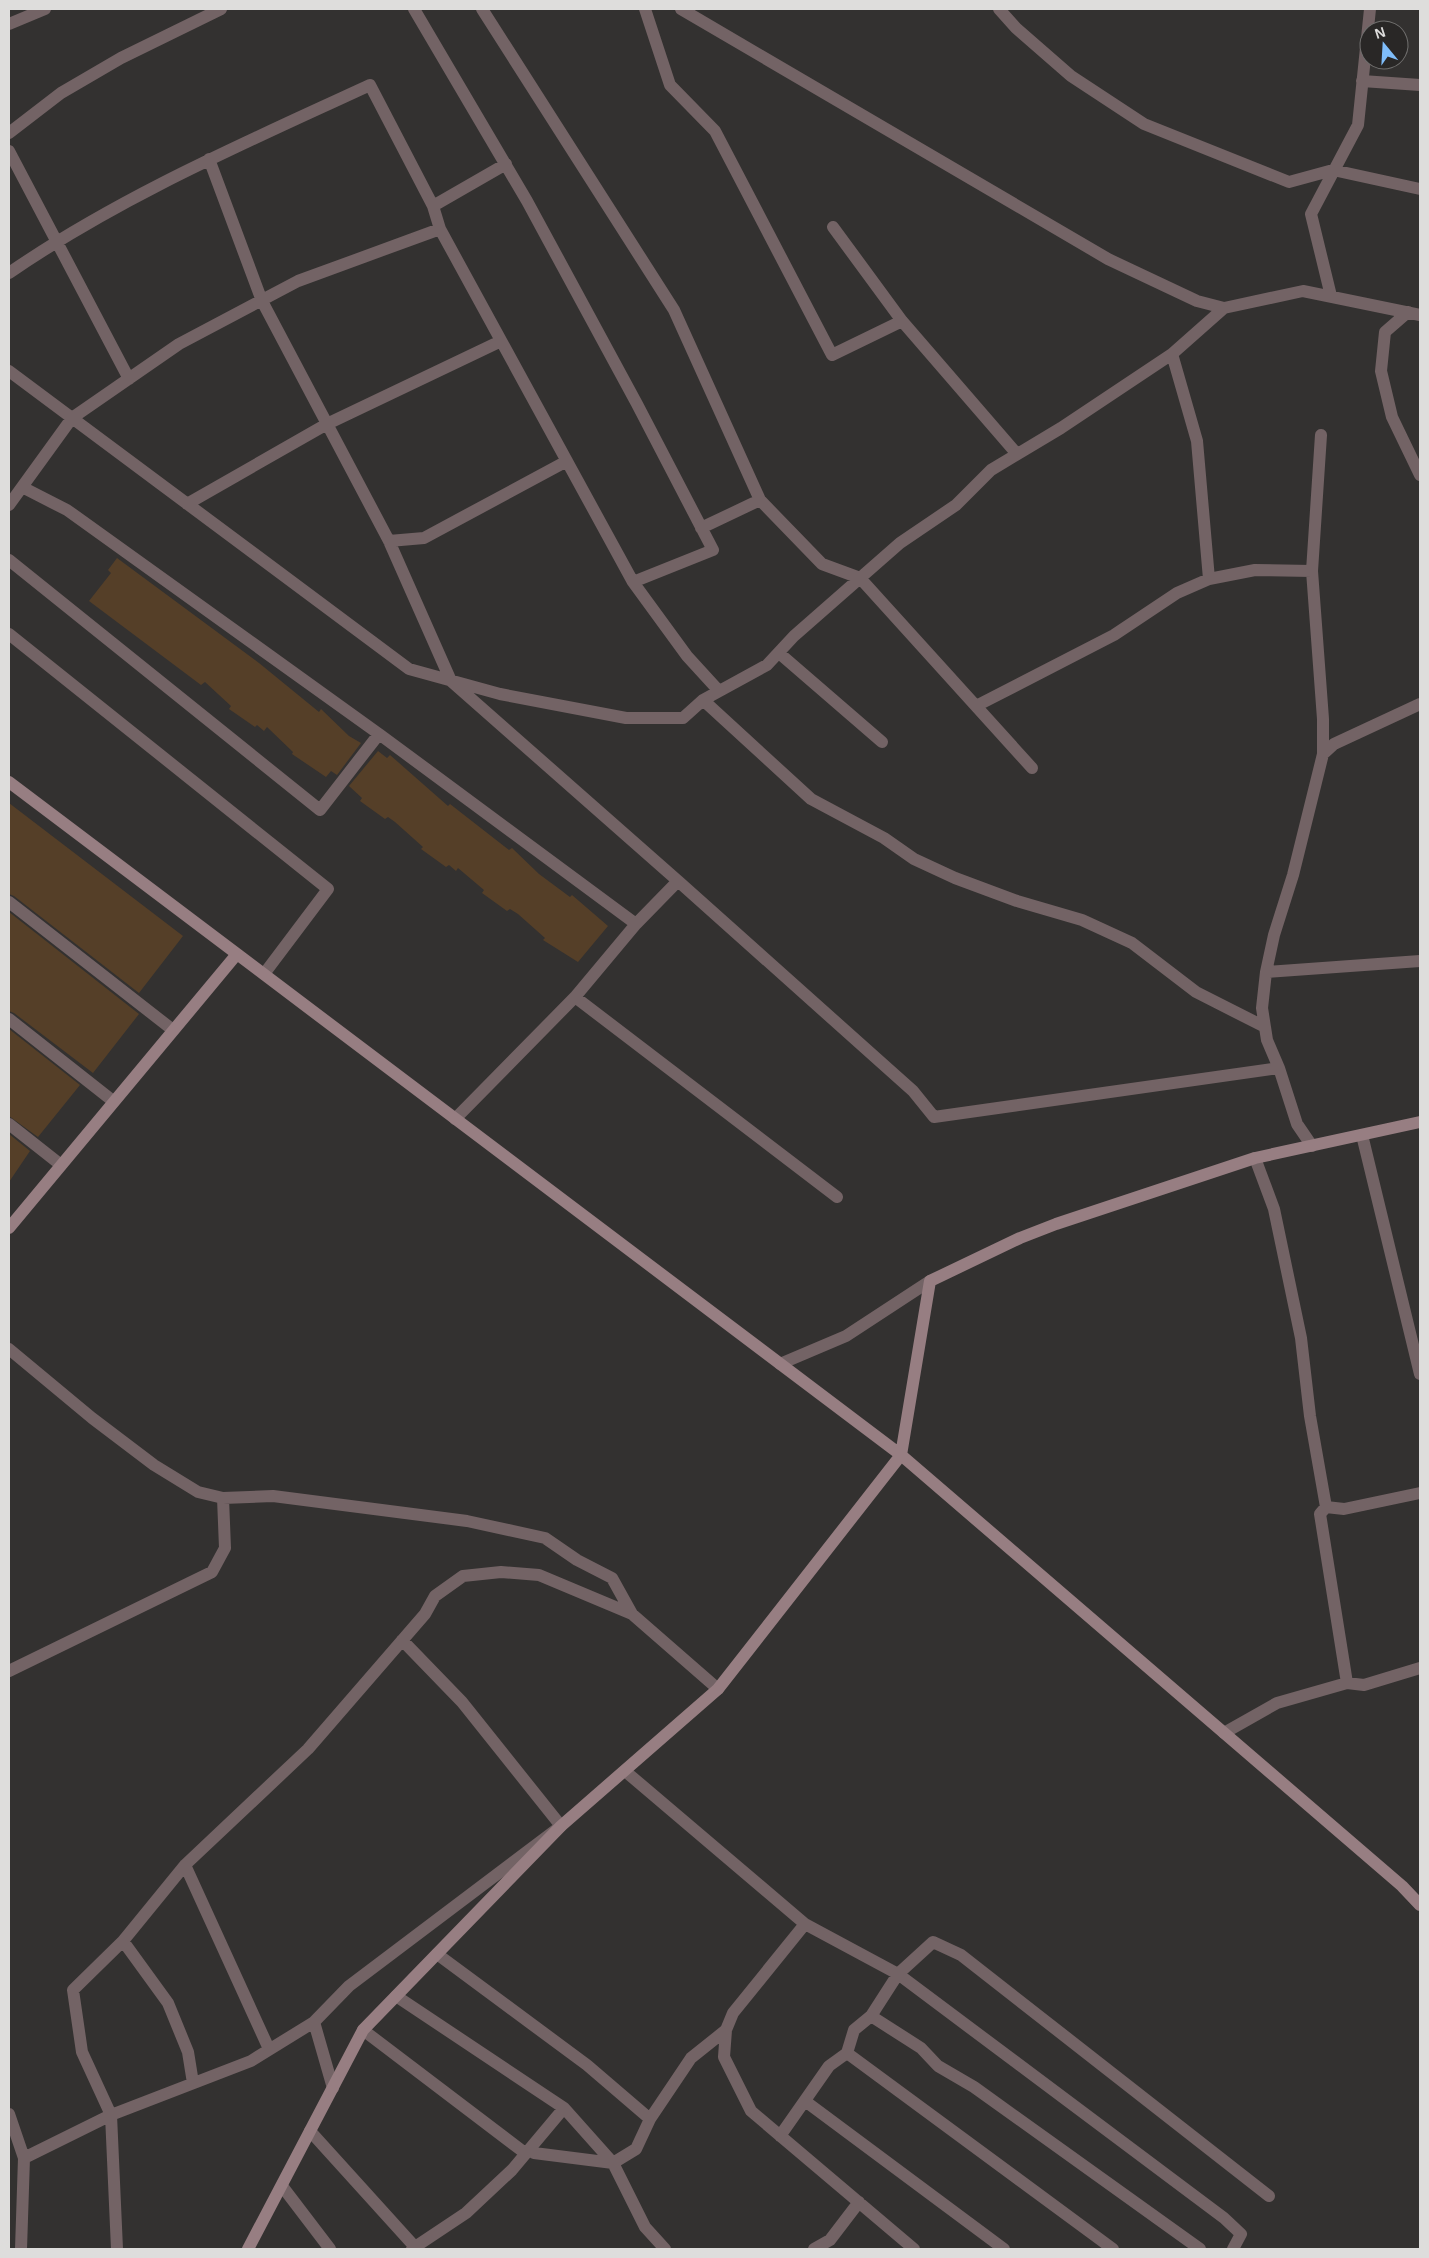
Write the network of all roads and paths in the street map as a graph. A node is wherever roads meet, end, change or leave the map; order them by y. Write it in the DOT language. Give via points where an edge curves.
graph roads {
  1 [pos="45,9"];
  2 [pos="221,9"];
  3 [pos="414,9"];
  4 [pos="482,9"];
  5 [pos="645,9"];
  6 [pos="681,9"];
  7 [pos="998,9"];
  8 [pos="1371,9"];
  9 [pos="9,24"];
  10 [pos="1362,81"];
  11 [pos="1420,84"];
  12 [pos="9,133"];
  13 [pos="9,151"];
  14 [pos="209,159"];
  15 [pos="506,164"];
  16 [pos="1333,170"];
  17 [pos="1420,189"];
  18 [pos="433,206"];
  19 [pos="833,227"];
  20 [pos="440,229"];
  21 [pos="57,240"];
  22 [pos="9,273"];
  23 [pos="1331,296"];
  24 [pos="262,301"];
  25 [pos="1224,308"];
  26 [pos="1414,313"];
  27 [pos="902,320"];
  28 [pos="501,341"];
  29 [pos="1172,354"];
  30 [pos="9,371"];
  31 [pos="128,379"];
  32 [pos="72,418"];
  33 [pos="327,424"];
  34 [pos="1321,435"];
  35 [pos="1017,454"];
  36 [pos="567,462"];
  37 [pos="1420,475"];
  38 [pos="22,488"];
  39 [pos="760,500"];
  40 [pos="187,504"];
  41 [pos="9,505"];
  42 [pos="701,528"];
  43 [pos="389,541"];
  44 [pos="9,560"];
  45 [pos="1312,572"];
  46 [pos="860,578"];
  47 [pos="1210,579"];
  48 [pos="633,582"];
  49 [pos="9,634"];
  50 [pos="778,653"];
  51 [pos="451,681"];
  52 [pos="719,691"];
  53 [pos="703,700"];
  54 [pos="1420,704"];
  55 [pos="976,706"];
  56 [pos="379,734"];
  57 [pos="882,742"];
  58 [pos="1323,754"];
  59 [pos="1032,768"];
  60 [pos="9,782"];
  61 [pos="678,881"];
  62 [pos="9,902"];
  63 [pos="636,924"];
  64 [pos="236,954"];
  65 [pos="1420,960"];
  66 [pos="1266,972"];
  67 [pos="264,974"];
  68 [pos="575,997"];
  69 [pos="9,1019"];
  70 [pos="1265,1026"];
  71 [pos="174,1030"];
  72 [pos="1279,1068"];
  73 [pos="113,1100"];
  74 [pos="455,1119"];
  75 [pos="1420,1122"];
  76 [pos="9,1124"];
  77 [pos="1362,1135"];
  78 [pos="1312,1146"];
  79 [pos="1255,1158"];
  80 [pos="61,1165"];
  81 [pos="837,1197"];
  82 [pos="10,1226"];
  83 [pos="930,1281"];
  84 [pos="9,1349"];
  85 [pos="780,1364"];
  86 [pos="1420,1374"];
  87 [pos="901,1455"];
  88 [pos="1420,1493"];
  89 [pos="223,1498"];
  90 [pos="1326,1507"];
  91 [pos="632,1614"];
  92 [pos="402,1640"];
  93 [pos="1420,1668"];
  94 [pos="9,1671"];
  95 [pos="1347,1683"];
  96 [pos="718,1688"];
  97 [pos="1224,1733"];
  98 [pos="625,1771"];
  99 [pos="561,1826"];
  100 [pos="185,1865"];
  101 [pos="1420,1905"];
  102 [pos="805,1924"];
  103 [pos="123,1942"];
  104 [pos="437,1954"];
  105 [pos="898,1974"];
  106 [pos="396,1996"];
  107 [pos="871,2016"];
  108 [pos="314,2022"];
  109 [pos="363,2030"];
  110 [pos="726,2030"];
  111 [pos="269,2050"];
  112 [pos="847,2053"];
  113 [pos="193,2083"];
  114 [pos="333,2088"];
  115 [pos="805,2101"];
  116 [pos="564,2108"];
  117 [pos="9,2114"];
  118 [pos="111,2115"];
  119 [pos="650,2119"];
  120 [pos="310,2131"];
  121 [pos="780,2136"];
  122 [pos="530,2153"];
  123 [pos="24,2158"];
  124 [pos="613,2163"];
  125 [pos="282,2186"];
  126 [pos="1269,2196"];
  127 [pos="859,2202"];
  128 [pos="413,2248"];
  129 [pos="911,2248"];
  130 [pos="20,2249"];
  131 [pos="117,2249"];
  132 [pos="248,2249"];
  133 [pos="330,2249"];
  134 [pos="665,2249"];
  135 [pos="814,2249"];
  136 [pos="1004,2249"];
  137 [pos="1113,2249"];
  138 [pos="1200,2249"];
  139 [pos="1233,2249"];
  1 -- 9 [label="street"];
  2 -- 12 [label="street" via="122,58 61,93"];
  3 -- 15 [label="street"];
  4 -- 39 [label="street" via="674,310"];
  5 -- 27 [label="street" via="670,85 715,131 832,355"];
  6 -- 25 [label="street" via="1108,259 1197,302"];
  7 -- 16 [label="street" via="1071,76 1144,124 1289,182"];
  8 -- 10 [label="street"];
  10 -- 11 [label="street"];
  10 -- 16 [label="street" via="1358,125"];
  13 -- 21 [label="street"];
  14 -- 18 [label="street" via="370,85"];
  14 -- 21 [label="street"];
  14 -- 24 [label="street"];
  15 -- 18 [label="street"];
  15 -- 42 [label="street"];
  16 -- 17 [label="street"];
  16 -- 23 [label="street" via="1310,214"];
  18 -- 20 [label="street"];
  19 -- 27 [label="street"];
  20 -- 24 [label="street" via="298,281"];
  20 -- 28 [label="street"];
  21 -- 22 [label="street"];
  21 -- 31 [label="street"];
  23 -- 25 [label="street" via="1303,291"];
  23 -- 26 [label="street"];
  24 -- 31 [label="street" via="179,344"];
  24 -- 33 [label="street"];
  25 -- 29 [label="street"];
  26 -- 37 [label="street" via="1385,332 1381,371 1392,417"];
  27 -- 35 [label="street"];
  28 -- 33 [label="street"];
  28 -- 36 [label="street"];
  29 -- 35 [label="street"];
  29 -- 47 [label="street" via="1197,440"];
  30 -- 32 [label="street"];
  31 -- 32 [label="street"];
  32 -- 38 [label="street"];
  32 -- 40 [label="street"];
  33 -- 40 [label="street"];
  33 -- 43 [label="street"];
  34 -- 45 [label="street"];
  35 -- 46 [label="street" via="991,470 956,505 900,543"];
  36 -- 43 [label="street" via="424,538"];
  36 -- 48 [label="street"];
  38 -- 41 [label="street"];
  38 -- 56 [label="street" via="67,510"];
  39 -- 42 [label="street"];
  39 -- 46 [label="street" via="822,564"];
  40 -- 51 [label="street" via="409,669"];
  42 -- 48 [label="street" via="713,550"];
  43 -- 51 [label="street"];
  44 -- 56 [label="street" via="320,810"];
  45 -- 47 [label="street" via="1255,570"];
  45 -- 58 [label="street"];
  46 -- 50 [label="street"];
  46 -- 55 [label="street"];
  47 -- 55 [label="street" via="1177,593 1114,635"];
  48 -- 52 [label="street" via="687,656"];
  49 -- 67 [label="street" via="328,889"];
  50 -- 52 [label="street" via="767,665"];
  50 -- 57 [label="street"];
  51 -- 53 [label="street" via="500,694 626,718 683,718"];
  51 -- 61 [label="street"];
  52 -- 53 [label="street"];
  53 -- 70 [label="street" via="811,799 856,821 914,859 987,892 1082,920 1132,943 1196,992"];
  54 -- 58 [label="street" via="1334,744"];
  55 -- 59 [label="street"];
  56 -- 63 [label="street"];
  58 -- 66 [label="street"];
  60 -- 64 [label="street"];
  61 -- 63 [label="street"];
  61 -- 72 [label="street" via="913,1091 934,1117"];
  62 -- 71 [label="street"];
  63 -- 68 [label="street"];
  64 -- 67 [label="street"];
  64 -- 71 [label="street"];
  65 -- 66 [label="street"];
  66 -- 70 [label="street" via="1262,1008"];
  67 -- 74 [label="street"];
  68 -- 74 [label="street"];
  68 -- 81 [label="street"];
  69 -- 73 [label="street"];
  70 -- 72 [label="street" via="1267,1040"];
  71 -- 73 [label="street"];
  72 -- 78 [label="street" via="1297,1124"];
  73 -- 80 [label="street"];
  74 -- 85 [label="street"];
  75 -- 77 [label="street"];
  76 -- 80 [label="street"];
  77 -- 78 [label="street"];
  77 -- 86 [label="street"];
  78 -- 79 [label="street"];
  79 -- 83 [label="street" via="1047,1227"];
  79 -- 90 [label="street" via="1274,1209 1301,1338 1310,1416"];
  80 -- 82 [label="street"];
  83 -- 85 [label="street" via="846,1336"];
  83 -- 87 [label="street"];
  84 -- 89 [label="street" via="154,1465 198,1492"];
  85 -- 87 [label="street"];
  87 -- 96 [label="street"];
  87 -- 97 [label="street"];
  88 -- 90 [label="street" via="1344,1508"];
  89 -- 91 [label="street" via="273,1496 467,1521 545,1538 612,1578"];
  89 -- 94 [label="street" via="225,1548 212,1572"];
  90 -- 95 [label="street" via="1320,1514"];
  91 -- 92 [label="street" via="538,1575 501,1572 464,1576 435,1596 425,1614"];
  91 -- 96 [label="street"];
  92 -- 99 [label="street" via="462,1702"];
  92 -- 100 [label="street" via="308,1748"];
  93 -- 95 [label="street" via="1364,1685"];
  95 -- 97 [label="street" via="1277,1703"];
  96 -- 98 [label="street"];
  97 -- 101 [label="street"];
  98 -- 99 [label="street"];
  98 -- 102 [label="street"];
  99 -- 104 [label="street"];
  99 -- 108 [label="street" via="349,1986"];
  100 -- 103 [label="street"];
  100 -- 111 [label="street"];
  102 -- 105 [label="street"];
  102 -- 110 [label="street" via="733,2013"];
  103 -- 113 [label="street" via="168,2003 188,2052"];
  103 -- 118 [label="street" via="73,1990 82,2052"];
  104 -- 106 [label="street"];
  104 -- 119 [label="street" via="587,2065"];
  105 -- 107 [label="street"];
  105 -- 126 [label="street" via="933,1942 961,1955"];
  105 -- 139 [label="street" via="1224,2218 1241,2234"];
  106 -- 109 [label="street"];
  106 -- 116 [label="street"];
  107 -- 112 [label="street" via="854,2030"];
  107 -- 138 [label="street" via="921,2048 938,2066 974,2087"];
  108 -- 111 [label="street"];
  108 -- 114 [label="street"];
  109 -- 114 [label="street"];
  109 -- 122 [label="street"];
  110 -- 119 [label="street" via="691,2058"];
  110 -- 121 [label="street" via="724,2057 751,2110"];
  111 -- 113 [label="street" via="251,2061"];
  112 -- 115 [label="street" via="829,2066"];
  112 -- 137 [label="street"];
  113 -- 118 [label="street"];
  114 -- 120 [label="street"];
  115 -- 121 [label="street"];
  115 -- 136 [label="street"];
  116 -- 122 [label="street"];
  116 -- 124 [label="street"];
  117 -- 123 [label="street"];
  118 -- 123 [label="street"];
  118 -- 131 [label="street"];
  119 -- 124 [label="street" via="636,2149"];
  120 -- 125 [label="street"];
  120 -- 128 [label="street"];
  121 -- 127 [label="street"];
  122 -- 124 [label="street"];
  122 -- 128 [label="street" via="466,2213"];
  123 -- 130 [label="street"];
  124 -- 134 [label="street" via="646,2227"];
  125 -- 132 [label="street"];
  125 -- 133 [label="street"];
  127 -- 129 [label="street"];
  127 -- 135 [label="street" via="830,2240"];
}
